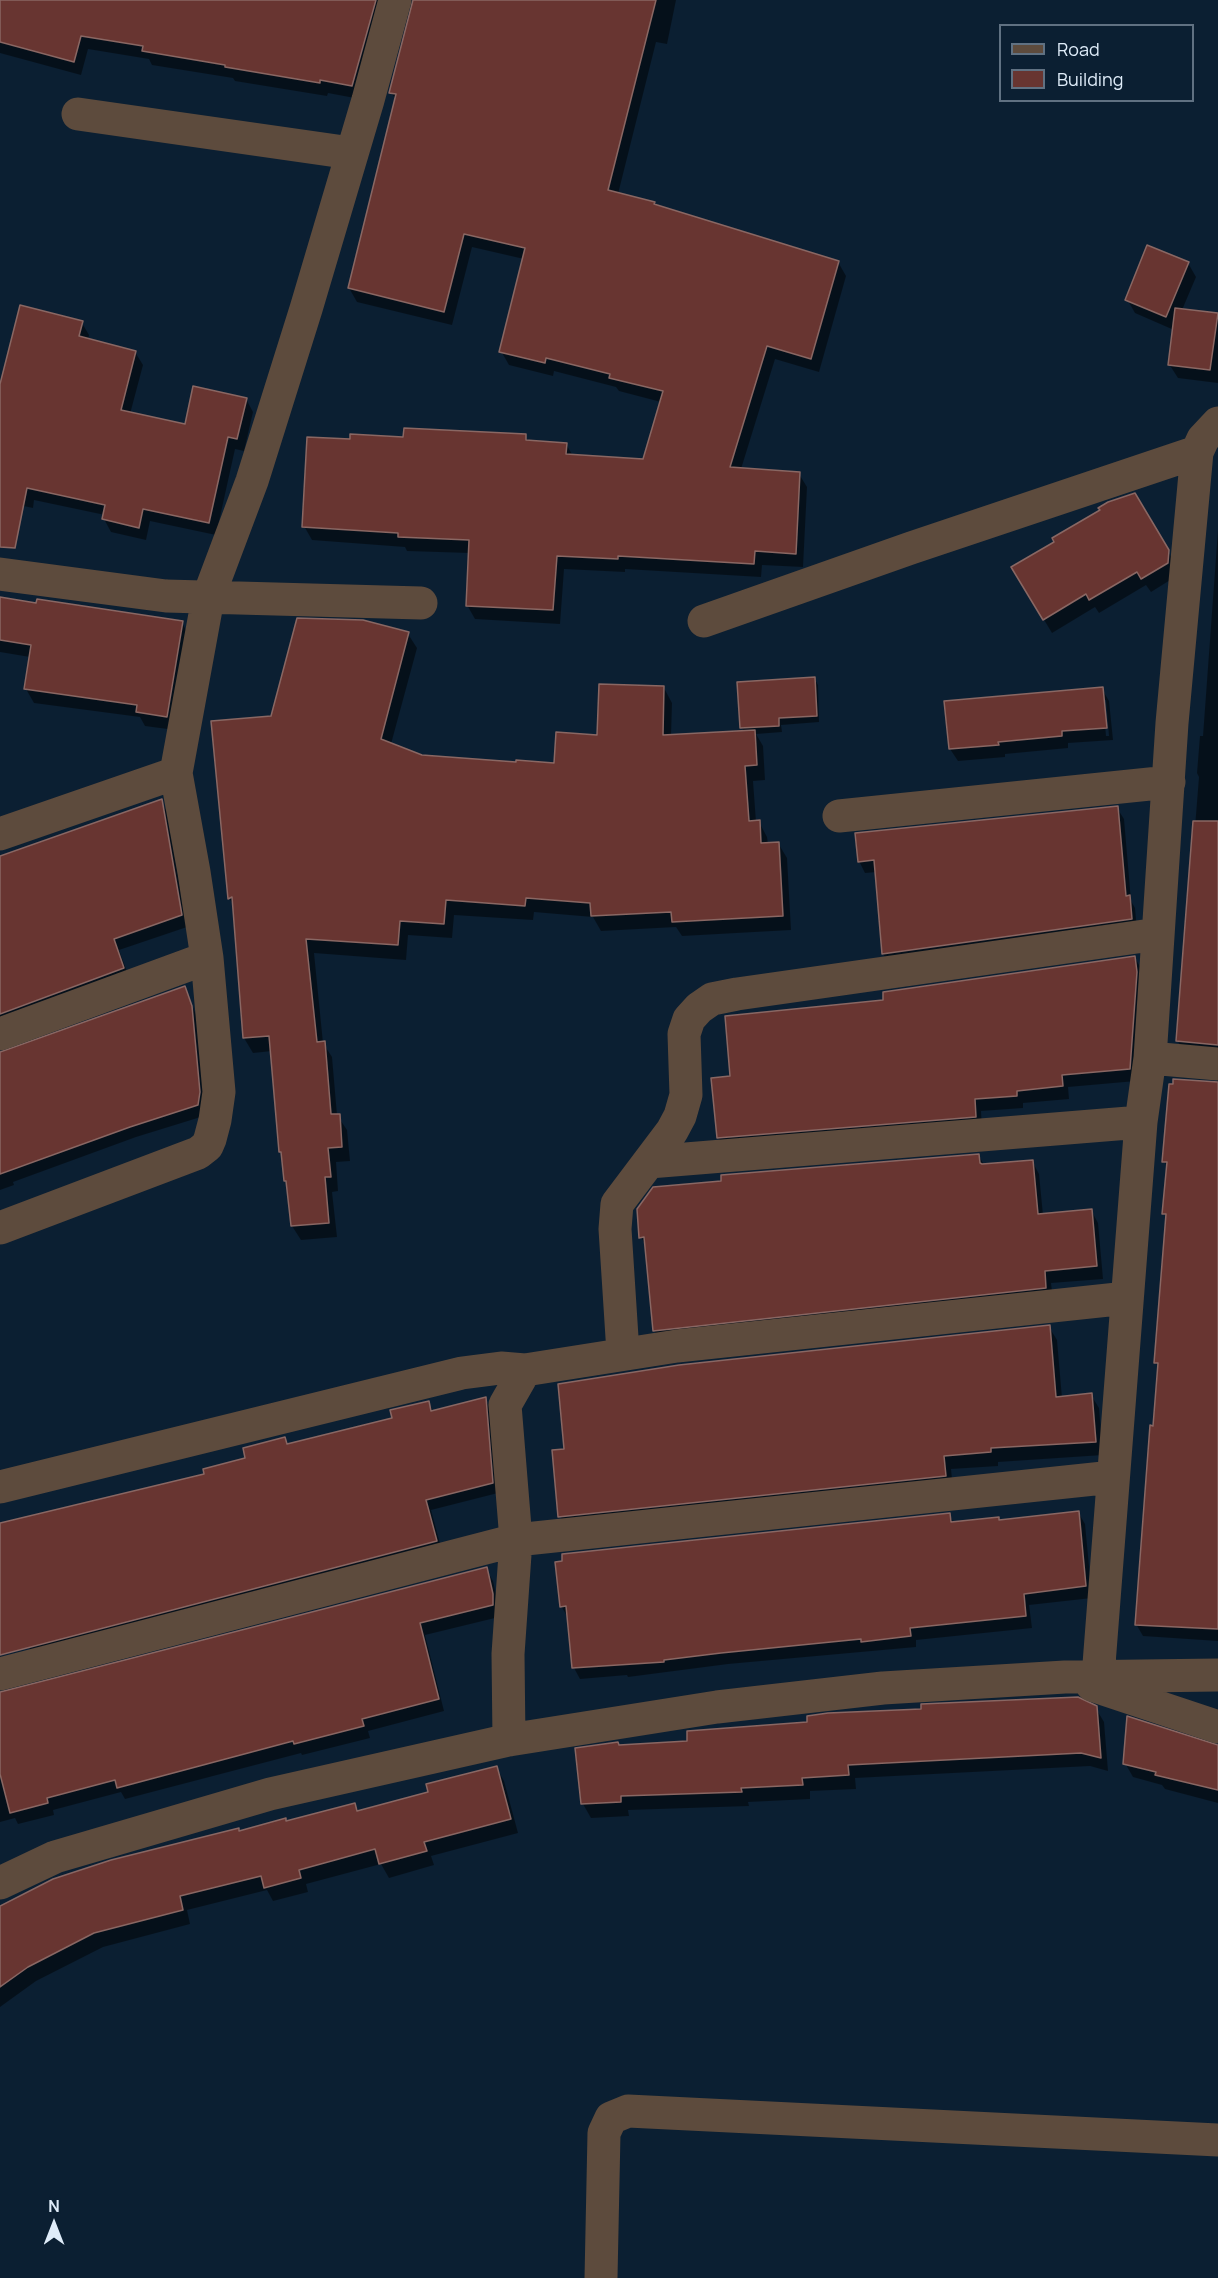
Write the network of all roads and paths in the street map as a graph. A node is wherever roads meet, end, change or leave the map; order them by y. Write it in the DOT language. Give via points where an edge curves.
graph roads {
  1 [pos="395,0"];
  2 [pos="78,114"];
  3 [pos="351,153"];
  4 [pos="1218,423"];
  5 [pos="1197,452"];
  6 [pos="0,574"];
  7 [pos="208,598"];
  8 [pos="421,603"];
  9 [pos="704,621"];
  10 [pos="176,773"];
  11 [pos="1169,782"];
  12 [pos="839,816"];
  13 [pos="0,834"];
  14 [pos="1158,934"];
  15 [pos="207,958"];
  16 [pos="0,1034"];
  17 [pos="1150,1058"];
  18 [pos="1218,1064"];
  19 [pos="1141,1122"];
  20 [pos="649,1162"];
  21 [pos="0,1228"];
  22 [pos="1127,1298"];
  23 [pos="624,1353"];
  24 [pos="525,1370"];
  25 [pos="1113,1477"];
  26 [pos="0,1487"];
  27 [pos="516,1540"];
  28 [pos="0,1674"];
  29 [pos="1218,1675"];
  30 [pos="1065,1677"];
  31 [pos="1098,1677"];
  32 [pos="1218,1727"];
  33 [pos="509,1740"];
  34 [pos="0,1883"];
  35 [pos="1218,2140"];
  36 [pos="601,2278"];
  1 -- 3 [label="street"];
  2 -- 3 [label="street"];
  3 -- 7 [label="street" via="252,481"];
  4 -- 5 [label="street"];
  5 -- 9 [label="street"];
  5 -- 11 [label="street"];
  6 -- 7 [label="street"];
  7 -- 8 [label="street"];
  7 -- 10 [label="street"];
  10 -- 13 [label="street"];
  10 -- 15 [label="street"];
  11 -- 12 [label="street"];
  11 -- 14 [label="street"];
  14 -- 17 [label="street"];
  14 -- 20 [label="street" via="712,999 689,1019 684,1034 686,1095 680,1116"];
  15 -- 16 [label="street"];
  15 -- 21 [label="street" via="219,1092 207,1146 198,1154"];
  17 -- 18 [label="street"];
  17 -- 19 [label="street"];
  19 -- 20 [label="street"];
  19 -- 22 [label="street"];
  20 -- 23 [label="street" via="617,1204 615,1229"];
  22 -- 23 [label="street"];
  22 -- 25 [label="street"];
  23 -- 24 [label="street"];
  24 -- 26 [label="street" via="462,1372"];
  24 -- 27 [label="street" via="506,1405"];
  25 -- 27 [label="street"];
  25 -- 31 [label="street"];
  27 -- 28 [label="street"];
  27 -- 33 [label="street" via="508,1654"];
  29 -- 31 [label="street"];
  30 -- 31 [label="street"];
  30 -- 32 [label="street"];
  30 -- 33 [label="street" via="872,1690 717,1707"];
  33 -- 34 [label="street" via="259,1798 55,1857"];
  35 -- 36 [label="street" via="628,2111 610,2118 604,2133"];
}
